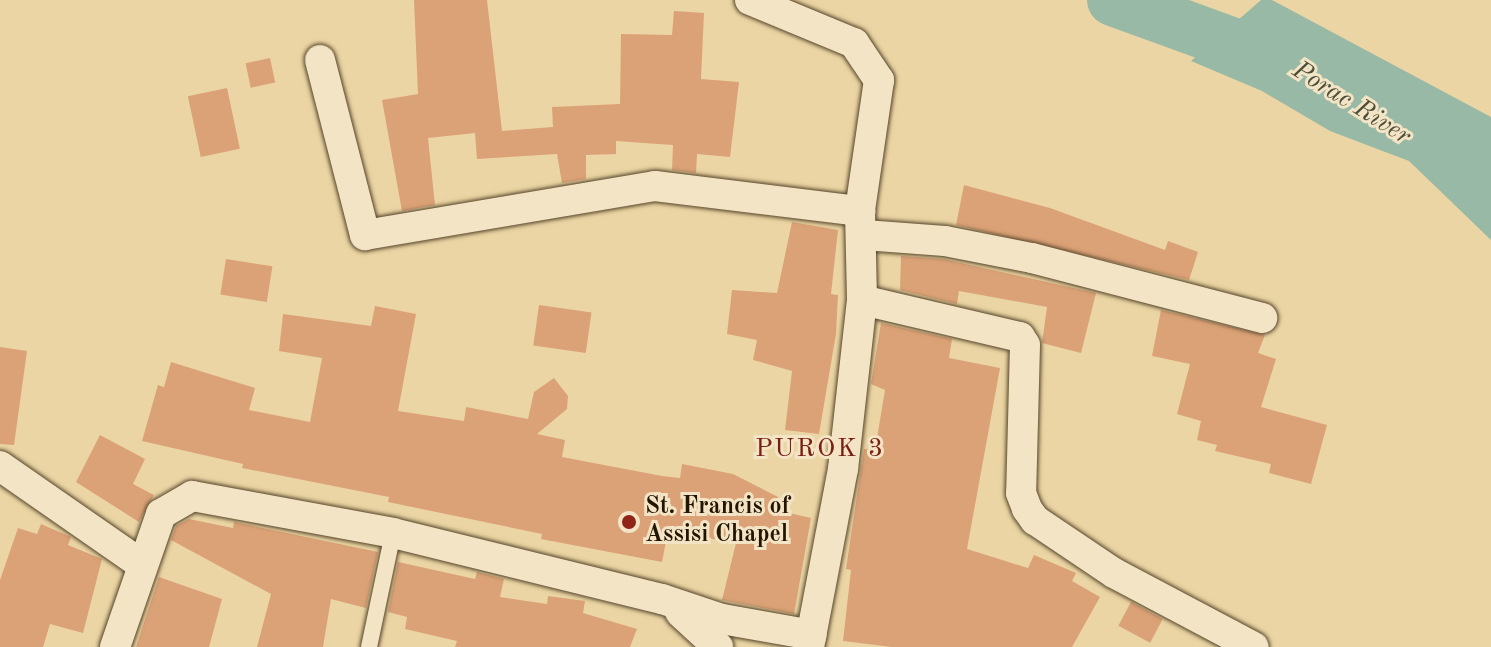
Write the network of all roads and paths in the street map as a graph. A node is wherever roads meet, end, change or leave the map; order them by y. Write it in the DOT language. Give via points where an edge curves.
graph roads {
  1 [pos="750,0"];
  2 [pos="320,60"];
  3 [pos="862,223"];
  4 [pos="862,300"];
  5 [pos="1262,318"];
  6 [pos="0,466"];
  7 [pos="393,533"];
  8 [pos="141,564"];
  9 [pos="662,599"];
  10 [pos="811,641"];
  11 [pos="115,647"];
  12 [pos="369,647"];
  13 [pos="718,647"];
  14 [pos="1254,647"];
  1 -- 3 [label="street" via="854,43 871,64 879,80"];
  2 -- 3 [label="street" via="365,235 655,186"];
  3 -- 4 [label="street"];
  3 -- 5 [label="street" via="1032,258"];
  4 -- 10 [label="street" via="843,469"];
  4 -- 14 [label="street" via="1020,337 1025,345 1021,493 1027,509 1114,573"];
  6 -- 8 [label="street"];
  7 -- 8 [label="street" via="192,496 161,514"];
  7 -- 9 [label="street"];
  7 -- 12 [label="lane"];
  8 -- 11 [label="street"];
  9 -- 10 [label="street"];
  9 -- 13 [label="street"];
}
